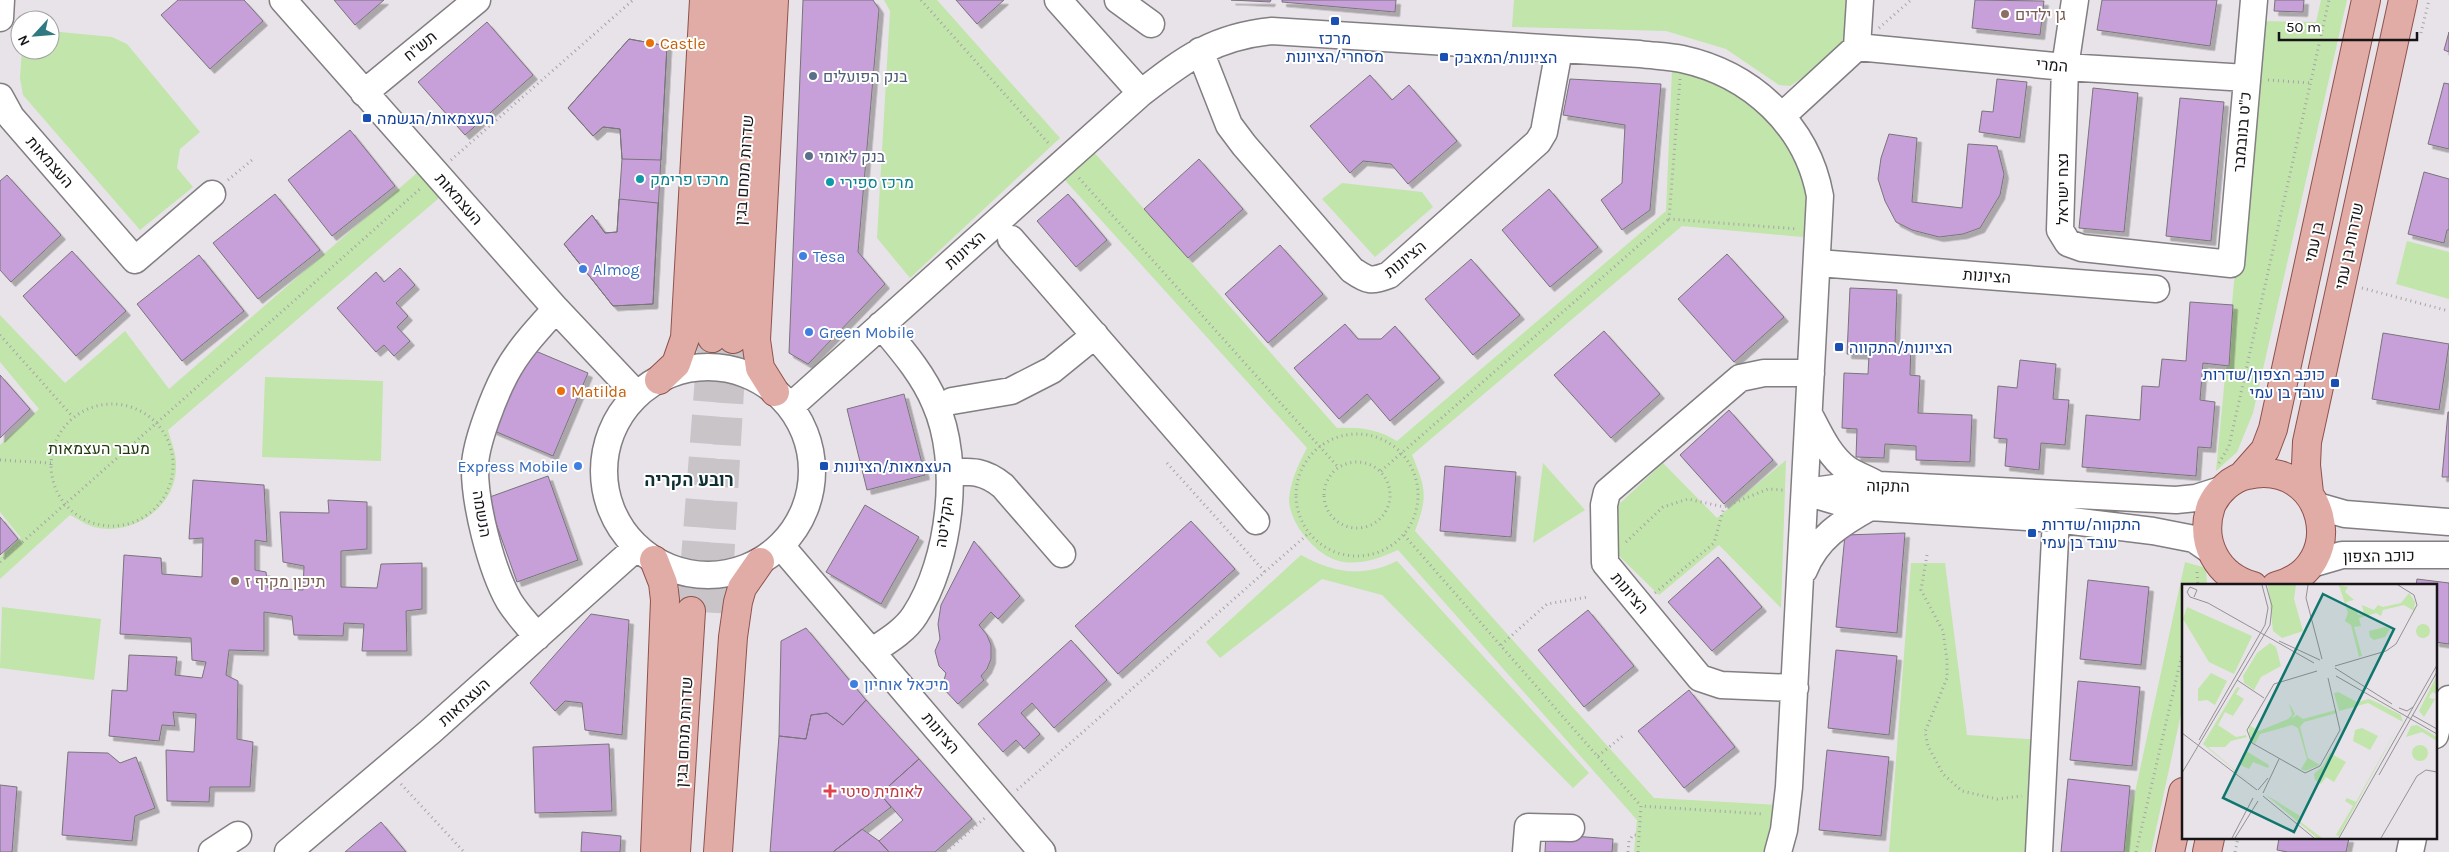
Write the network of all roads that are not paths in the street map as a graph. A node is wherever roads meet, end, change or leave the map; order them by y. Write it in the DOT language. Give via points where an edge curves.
graph roads {
  1 [pos="1,0"];
  2 [pos="283,0"];
  3 [pos="477,0"];
  4 [pos="704,0"];
  5 [pos="729,0"];
  6 [pos="755,0"];
  7 [pos="774,0"];
  8 [pos="1058,0"];
  9 [pos="1118,0"];
  10 [pos="1860,0"];
  11 [pos="2075,0"];
  12 [pos="2254,0"];
  13 [pos="2366,0"];
  14 [pos="2403,0"];
  15 [pos="0,18"];
  16 [pos="1151,24"];
  17 [pos="1857,47"];
  18 [pos="1559,50"];
  19 [pos="1200,51"];
  20 [pos="2066,67"];
  21 [pos="2247,78"];
  22 [pos="364,93"];
  23 [pos="1141,93"];
  24 [pos="4,113"];
  25 [pos="1782,116"];
  26 [pos="212,194"];
  27 [pos="1011,239"];
  28 [pos="1818,263"];
  29 [pos="2231,264"];
  30 [pos="2156,289"];
  31 [pos="556,309"];
  32 [pos="882,325"];
  33 [pos="1095,335"];
  34 [pos="1811,373"];
  35 [pos="659,380"];
  36 [pos="637,395"];
  37 [pos="782,400"];
  38 [pos="952,401"];
  39 [pos="1809,414"];
  40 [pos="950,472"];
  41 [pos="2226,478"];
  42 [pos="1806,492"];
  43 [pos="1875,496"];
  44 [pos="2313,499"];
  45 [pos="2056,519"];
  46 [pos="1256,520"];
  47 [pos="2449,522"];
  48 [pos="646,554"];
  49 [pos="770,554"];
  50 [pos="1062,554"];
  51 [pos="2449,554"];
  52 [pos="2311,564"];
  53 [pos="2216,566"];
  54 [pos="1801,579"];
  55 [pos="2246,584"];
  56 [pos="2281,584"];
  57 [pos="537,637"];
  58 [pos="871,652"];
  59 [pos="1795,688"];
  60 [pos="2449,699"];
  61 [pos="2436,731"];
  62 [pos="2182,797"];
  63 [pos="1571,828"];
  64 [pos="238,835"];
  65 [pos="212,852"];
  66 [pos="288,852"];
  67 [pos="655,852"];
  68 [pos="676,852"];
  69 [pos="702,852"];
  70 [pos="718,852"];
  71 [pos="1042,852"];
  72 [pos="1526,852"];
  73 [pos="1778,852"];
  74 [pos="2039,852"];
  75 [pos="2170,852"];
  1 -- 15 [label="street"];
  2 -- 22 [label="street, העצמאות"];
  3 -- 22 [label="street, תש\"ח"];
  4 -- 35 [label="main road" via="685,338 676,364"];
  5 -- 6 [label="main road, שדרות מנחם בגין" via="723,339"];
  7 -- 37 [label="main road" via="756,340 760,368"];
  8 -- 23 [label="street"];
  9 -- 16 [label="street"];
  10 -- 17 [label="street"];
  11 -- 20 [label="street, נצח ישראל"];
  12 -- 21 [label="street, כ\"ט בנובמבר"];
  13 -- 41 [label="main road, בן עמי" via="2273,429 2265,450"];
  14 -- 44 [label="main road, שדרות בן עמי" via="2307,442 2306,471"];
  17 -- 20 [label="street, המרי"];
  17 -- 25 [label="street"];
  18 -- 19 [label="street, הציונות" via="1272,32 1235,37"];
  18 -- 19 [label="street, הציונות" via="1544,132 1538,142 1389,275 1374,281 1352,270 1229,125"];
  18 -- 25 [label="street, הציונות" via="1682,59 1731,76 1753,89"];
  19 -- 23 [label="street, הציונות"];
  20 -- 21 [label="street, המרי"];
  20 -- 29 [label="street, נצח ישראל" via="2060,230 2068,243 2082,248"];
  21 -- 29 [label="street, כ\"ט בנובמבר"];
  22 -- 31 [label="street, העצמאות"];
  23 -- 32 [label="street, הציונות"];
  24 -- 26 [label="street, העצמאות" via="135,260"];
  25 -- 28 [label="street, הציונות" via="1804,146 1816,176 1820,196"];
  27 -- 33 [label="street"];
  28 -- 30 [label="street, הציונות"];
  28 -- 34 [label="street, הציונות"];
  31 -- 36 [label="street, העצמאות"];
  31 -- 57 [label="street, הנשמה" via="524,345 505,375 490,410 475,465 478,502 491,558 509,601"];
  32 -- 37 [label="street, הציונות"];
  32 -- 40 [label="street, הקליטה" via="913,365 936,404 946,438"];
  33 -- 38 [label="street" via="1052,370 1011,391"];
  33 -- 46 [label="street"];
  34 -- 39 [label="street, הציונות"];
  34 -- 59 [label="street, הציונות" via="1764,373 1740,378 1608,492 1604,505 1605,563 1700,678 1721,685"];
  35 -- 36 [label="street"];
  35 -- 37 [label="street" via="698,368 719,368 746,375"];
  36 -- 48 [label="street" via="610,438 604,471 617,520"];
  37 -- 49 [label="street" via="800,424 808,443 811,484 799,522"];
  39 -- 42 [label="street, הציונות"];
  39 -- 43 [label="street" via="1836,459"];
  40 -- 50 [label="street" via="984,472 992,477"];
  40 -- 58 [label="street, הקליטה" via="948,510 930,585 914,616"];
  41 -- 43 [label="street, התקוה" via="2196,498 2176,500"];
  41 -- 44 [label="main road" via="2260,472 2278,473 2295,481"];
  41 -- 53 [label="main road, בן עמי" via="2208,519 2207,534"];
  42 -- 43 [label="street, התקוה" via="1843,504"];
  42 -- 54 [label="street, הציונות"];
  43 -- 45 [label="street, התקוה"];
  43 -- 54 [label="street" via="1818,544"];
  44 -- 47 [label="street" via="2345,514"];
  44 -- 52 [label="main road, שדרות בן עמי" via="2321,520 2322,535"];
  45 -- 53 [label="street, התקוה" via="2194,539"];
  45 -- 74 [label="street"];
  48 -- 49 [label="street" via="689,574 707,575 725,574"];
  48 -- 57 [label="street, העצמאות"];
  48 -- 67 [label="main road" via="663,583 665,600"];
  49 -- 58 [label="street, הציונות"];
  49 -- 70 [label="main road" via="742,588 735,620"];
  51 -- 52 [label="street, כוכב הצפון" via="2342,556"];
  52 -- 56 [label="main road" via="2295,578"];
  53 -- 55 [label="main road"];
  54 -- 59 [label="street, הציונות"];
  57 -- 66 [label="street, העצמאות"];
  58 -- 71 [label="street, הציונות"];
  59 -- 73 [label="street, הציונות" via="1786,816"];
  60 -- 61 [label="street"];
  62 -- 75 [label="main road"];
  63 -- 72 [label="street" via="1528,826"];
  64 -- 65 [label="street"];
  68 -- 69 [label="main road, שדרות מנחם בגין" via="704,612"];
}
